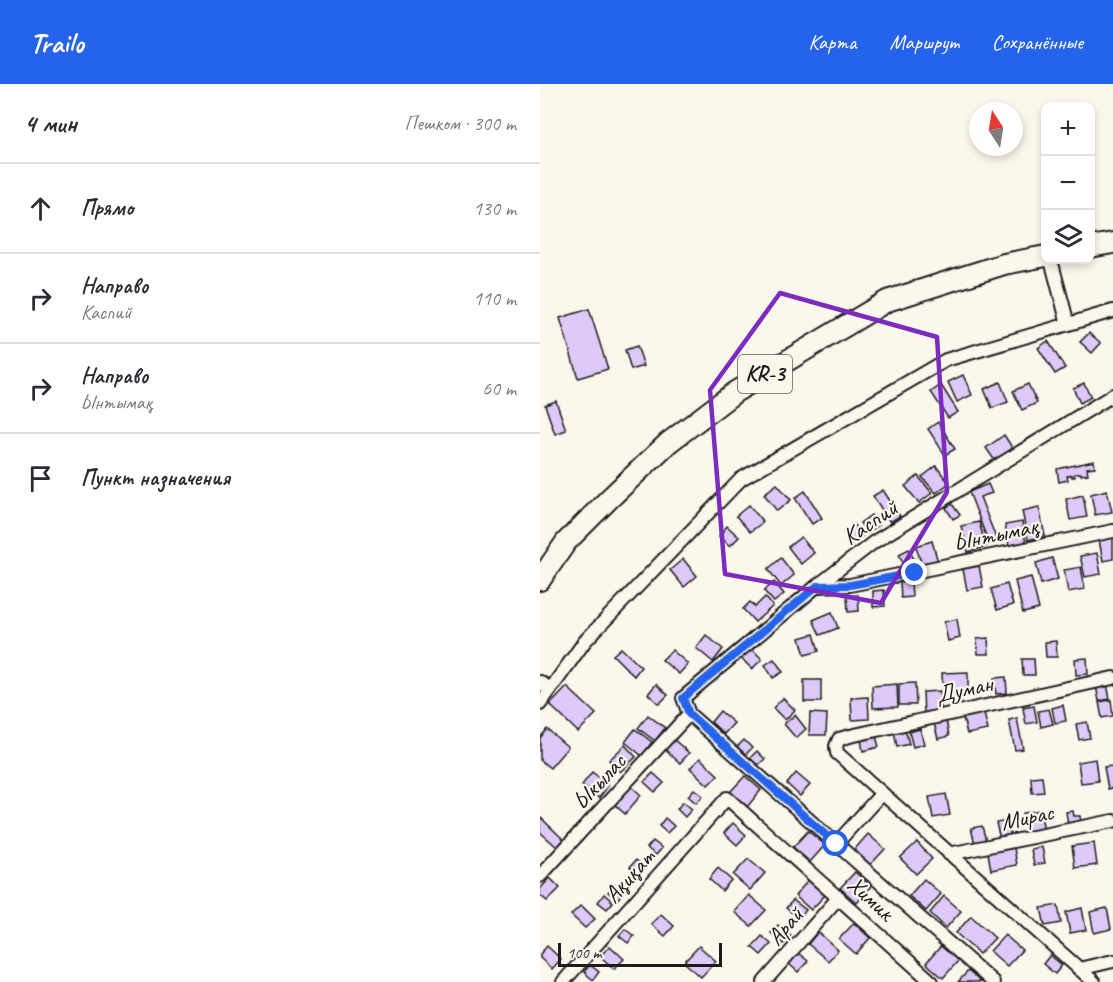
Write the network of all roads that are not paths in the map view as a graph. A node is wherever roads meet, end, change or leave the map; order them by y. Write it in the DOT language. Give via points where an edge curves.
graph roads {
  1 [pos="1113,243"];
  2 [pos="1095,247"];
  3 [pos="1041,257"];
  4 [pos="1052,264"];
  5 [pos="1113,311"];
  6 [pos="1068,324"];
  7 [pos="1113,395"];
  8 [pos="1113,531"];
  9 [pos="540,580"];
  10 [pos="817,586"];
  11 [pos="1113,678"];
  12 [pos="545,686"];
  13 [pos="540,704"];
  14 [pos="689,714"];
  15 [pos="882,793"];
  16 [pos="727,798"];
  17 [pos="1113,820"];
  18 [pos="836,844"];
  19 [pos="949,854"];
  20 [pos="540,876"];
  21 [pos="838,897"];
  22 [pos="1113,961"];
  23 [pos="1079,969"];
  24 [pos="563,982"];
  25 [pos="764,982"];
  26 [pos="932,982"];
  27 [pos="993,982"];
  28 [pos="1094,982"];
  1 -- 2 [label="main road"];
  3 -- 9 [label="main road, KR-3" via="1004,264 887,301 735,392 668,443 610,498 566,542"];
  4 -- 6 [label="street"];
  5 -- 6 [label="street"];
  6 -- 12 [label="street" via="946,360 741,479"];
  7 -- 10 [label="street, Каспий" via="874,542"];
  8 -- 10 [label="street, Ынтымақ" via="861,583"];
  10 -- 14 [label="street, Каспий" via="683,698"];
  11 -- 15 [label="street, Думан" via="839,739 837,753"];
  12 -- 13 [label="street"];
  14 -- 18 [label="street"];
  14 -- 20 [label="street, Ыкылас"];
  15 -- 18 [label="street"];
  15 -- 19 [label="street"];
  16 -- 21 [label="street, Химик"];
  16 -- 24 [label="street, Ақиқат"];
  17 -- 19 [label="street, Мирас"];
  18 -- 27 [label="street"];
  19 -- 23 [label="street"];
  21 -- 25 [label="street, Арай"];
  21 -- 26 [label="street, Химик"];
  22 -- 23 [label="street"];
  23 -- 28 [label="street"];
}
